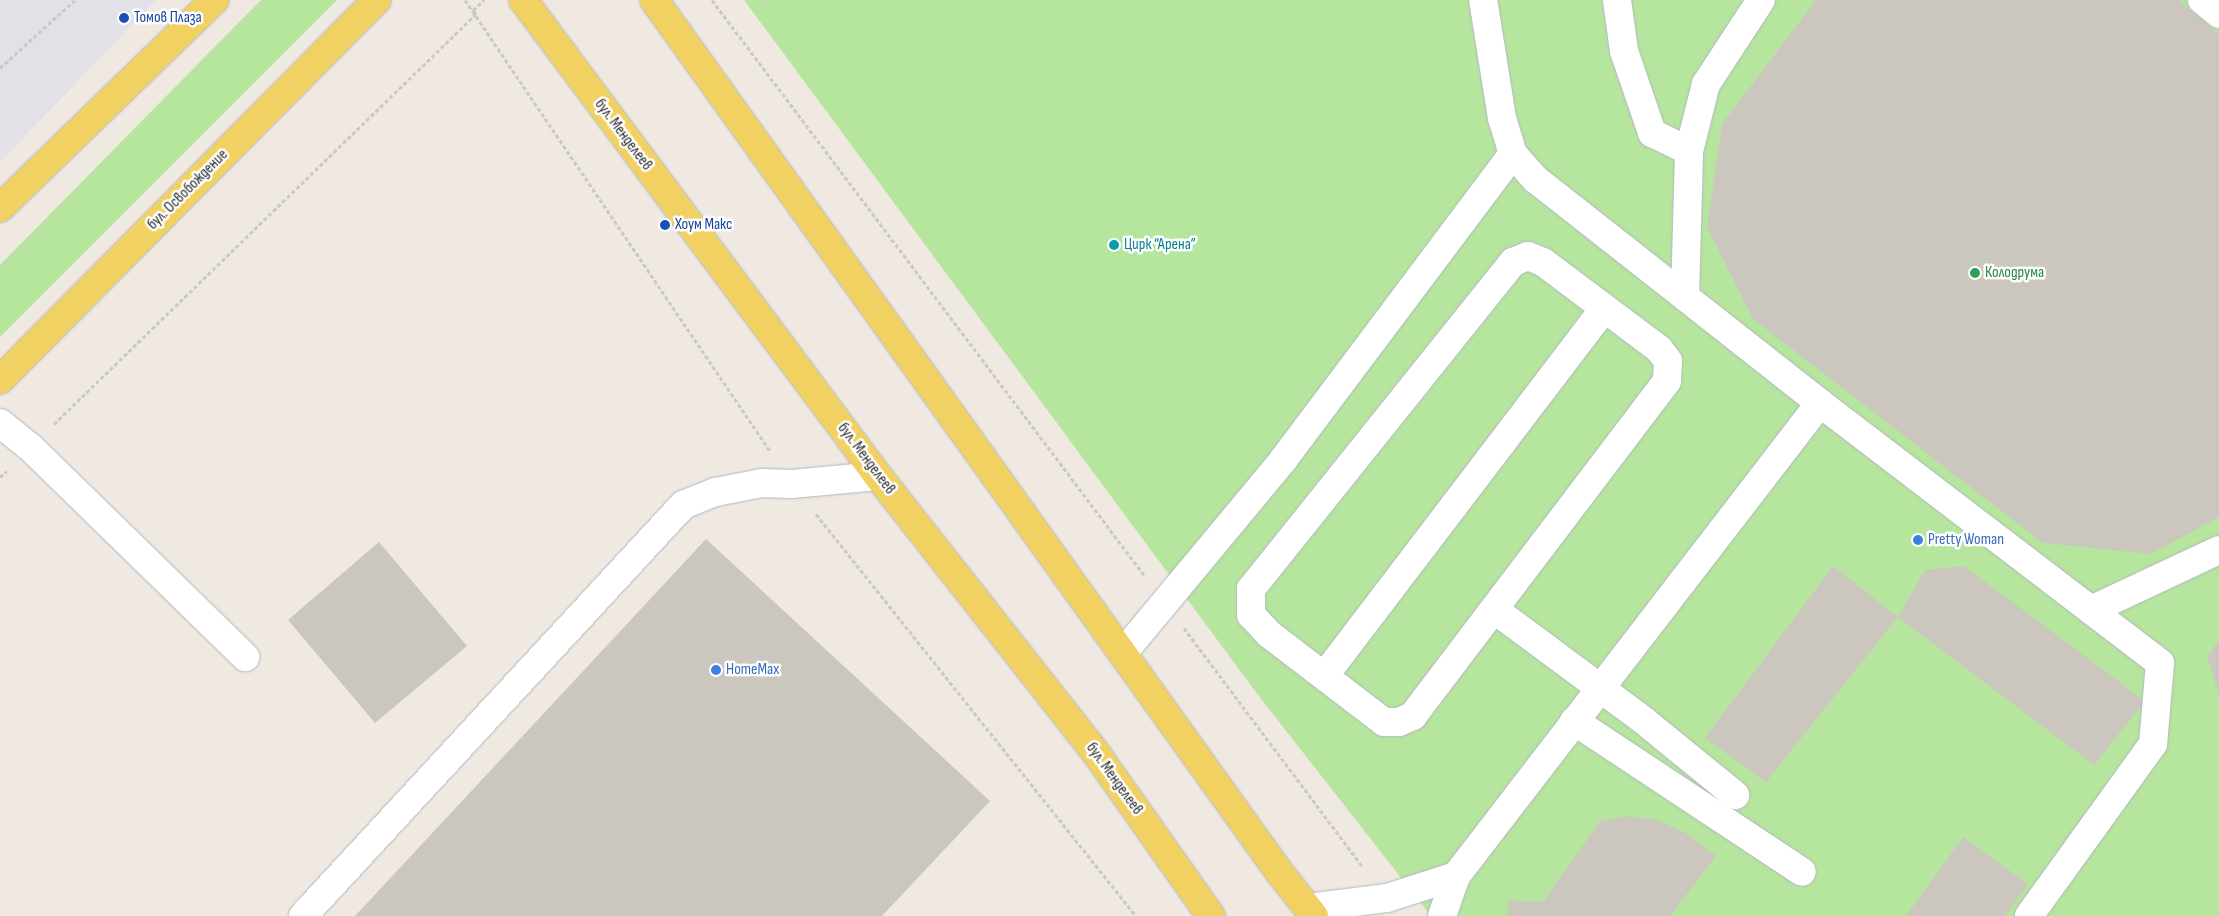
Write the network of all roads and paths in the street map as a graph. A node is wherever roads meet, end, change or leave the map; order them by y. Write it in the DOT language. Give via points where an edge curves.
graph roads {
  1 [pos="75,0"];
  2 [pos="215,0"];
  3 [pos="376,0"];
  4 [pos="484,0"];
  5 [pos="523,0"];
  6 [pos="654,0"];
  7 [pos="712,0"];
  8 [pos="1483,0"];
  9 [pos="1617,0"];
  10 [pos="1761,0"];
  11 [pos="2202,0"];
  12 [pos="2219,14"];
  13 [pos="0,68"];
  14 [pos="1688,151"];
  15 [pos="1513,154"];
  16 [pos="0,208"];
  17 [pos="1685,297"];
  18 [pos="1604,309"];
  19 [pos="0,380"];
  20 [pos="1820,403"];
  21 [pos="0,423"];
  22 [pos="30,447"];
  23 [pos="878,476"];
  24 [pos="0,477"];
  25 [pos="2219,550"];
  26 [pos="1165,603"];
  27 [pos="1495,610"];
  28 [pos="2091,610"];
  29 [pos="1122,653"];
  30 [pos="245,657"];
  31 [pos="1325,675"];
  32 [pos="1601,687"];
  33 [pos="1574,721"];
  34 [pos="1735,795"];
  35 [pos="1802,872"];
  36 [pos="1456,876"];
  37 [pos="1387,898"];
  38 [pos="1311,912"];
  39 [pos="303,916"];
  40 [pos="1211,916"];
  41 [pos="1442,916"];
  42 [pos="2028,916"];
  1 -- 13 [label="path"];
  2 -- 16 [label="main road"];
  3 -- 19 [label="main road, бул. Освобождение"];
  4 -- 22 [label="path" via="473,10 476,14"];
  5 -- 23 [label="main road, бул. Менделеев"];
  6 -- 29 [label="main road"];
  7 -- 26 [label="path"];
  8 -- 15 [label="street" via="1502,118"];
  9 -- 14 [label="street" via="1624,51 1652,133"];
  10 -- 14 [label="street" via="1706,84"];
  11 -- 12 [label="street"];
  14 -- 17 [label="street"];
  15 -- 17 [label="street" via="1535,179"];
  15 -- 26 [label="street" via="1283,460"];
  17 -- 20 [label="street"];
  18 -- 27 [label="street" via="1659,349 1668,361 1667,381"];
  18 -- 31 [label="street"];
  18 -- 31 [label="street" via="1543,262 1528,256 1513,262 1251,589 1251,615 1269,634"];
  20 -- 28 [label="street"];
  20 -- 32 [label="street"];
  21 -- 22 [label="street"];
  22 -- 24 [label="path"];
  22 -- 30 [label="street"];
  23 -- 39 [label="street" via="792,484 762,483 716,492 683,505"];
  23 -- 40 [label="main road, бул. Менделеев" via="1098,756"];
  25 -- 28 [label="street"];
  26 -- 29 [label="street"];
  26 -- 37 [label="path"];
  27 -- 31 [label="street" via="1413,716 1398,722 1384,722"];
  27 -- 32 [label="street"];
  28 -- 42 [label="street" via="2160,662 2153,744"];
  29 -- 38 [label="main road"];
  32 -- 33 [label="street"];
  32 -- 34 [label="street"];
  33 -- 35 [label="street"];
  33 -- 36 [label="street"];
  36 -- 37 [label="street"];
  36 -- 41 [label="street"];
  37 -- 38 [label="street"];
}
